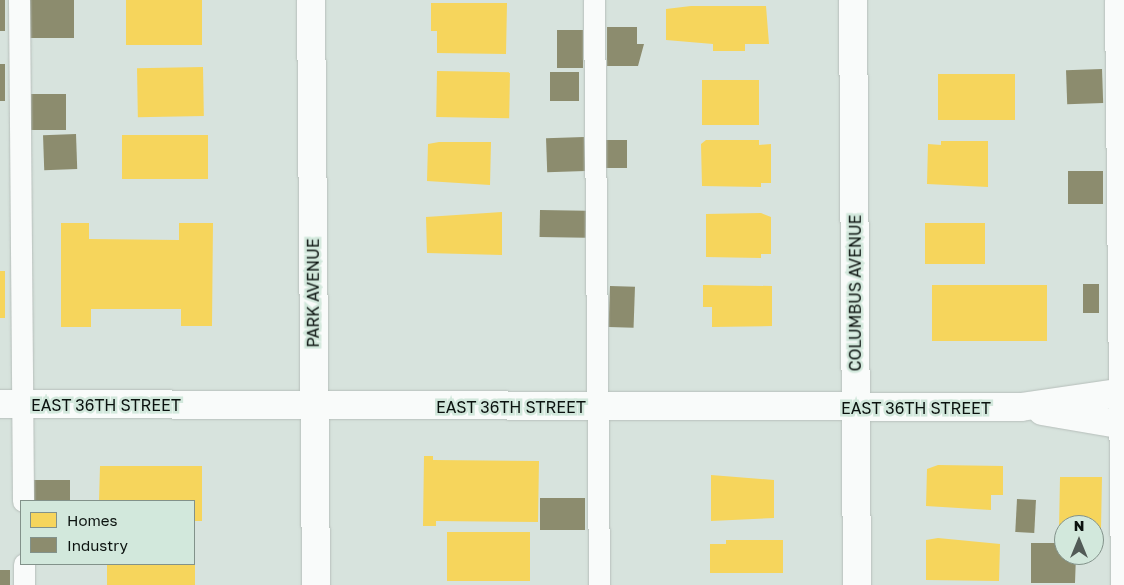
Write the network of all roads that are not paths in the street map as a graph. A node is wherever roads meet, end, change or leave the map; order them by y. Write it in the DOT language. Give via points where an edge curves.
graph roads {
  1 [pos="19,0"];
  2 [pos="311,0"];
  3 [pos="594,0"];
  4 [pos="853,0"];
  5 [pos="1115,0"];
  6 [pos="1121,392"];
  7 [pos="11,404"];
  8 [pos="314,406"];
  9 [pos="598,408"];
  10 [pos="855,408"];
  11 [pos="1021,408"];
  12 [pos="1122,425"];
  13 [pos="23,500"];
  14 [pos="24,565"];
  15 [pos="24,585"];
  16 [pos="316,585"];
  17 [pos="599,585"];
  18 [pos="857,585"];
  19 [pos="1121,585"];
  1 -- 7 [label="lane"];
  2 -- 8 [label="street, PARK AVENUE"];
  3 -- 9 [label="lane"];
  4 -- 10 [label="street, COLUMBUS AVENUE"];
  5 -- 6 [label="lane"];
  6 -- 11 [label="street, EAST 36TH STREET"];
  6 -- 12 [label="lane"];
  7 -- 8 [label="street, EAST 36TH STREET"];
  7 -- 13 [label="lane"];
  8 -- 9 [label="street, EAST 36TH STREET"];
  8 -- 16 [label="street, PARK AVENUE"];
  9 -- 10 [label="street, EAST 36TH STREET"];
  9 -- 17 [label="lane"];
  10 -- 11 [label="street, EAST 36TH STREET"];
  10 -- 18 [label="street, COLUMBUS AVENUE"];
  11 -- 12 [label="street, EAST 36TH STREET"];
  12 -- 19 [label="lane"];
  14 -- 15 [label="lane"];
}
